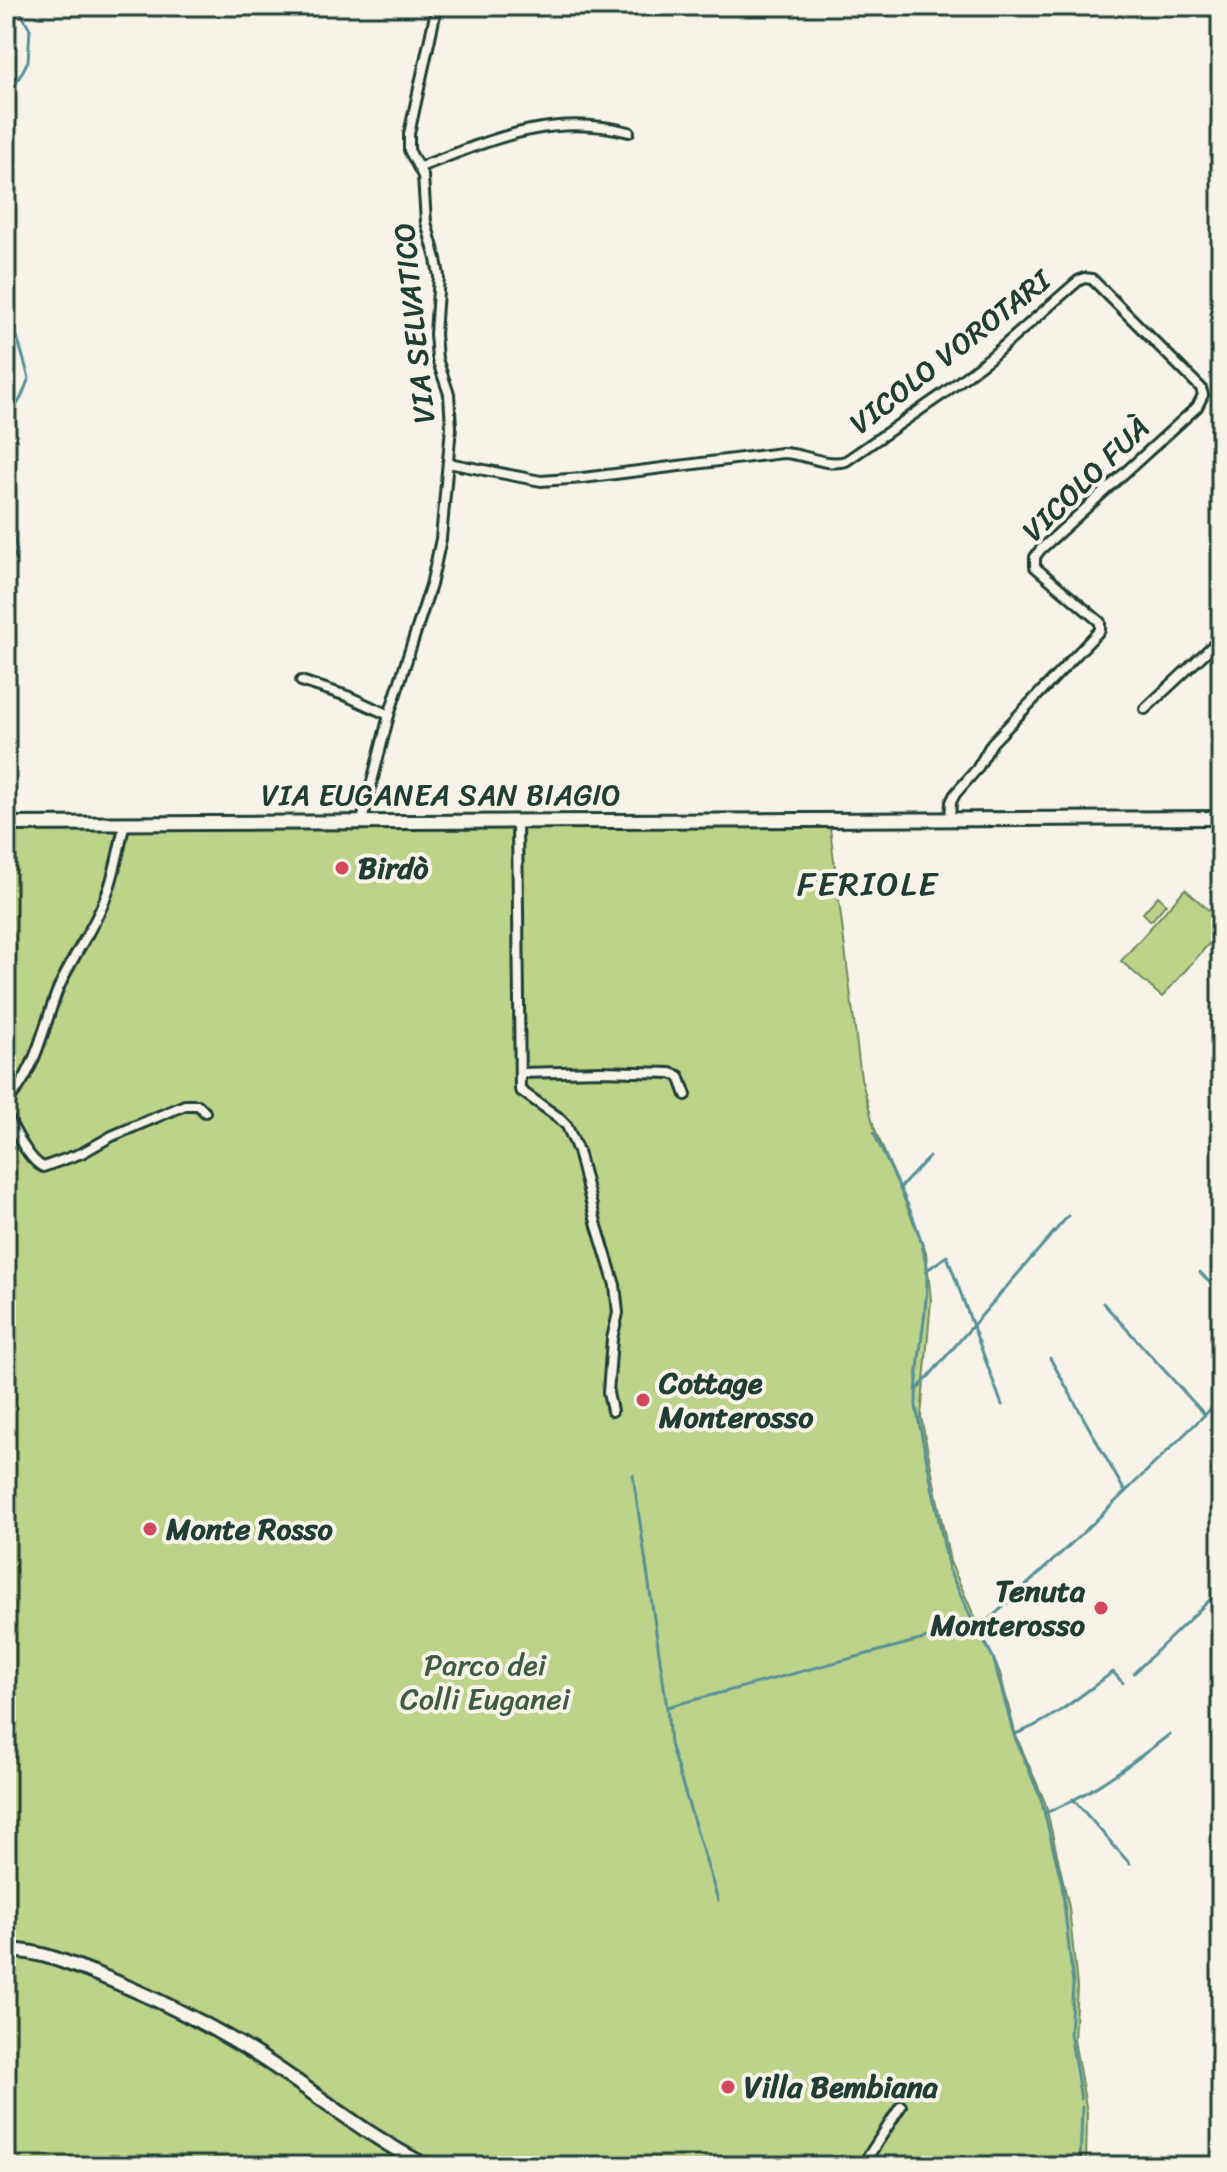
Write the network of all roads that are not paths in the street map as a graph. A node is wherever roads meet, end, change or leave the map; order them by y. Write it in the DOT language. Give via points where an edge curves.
graph roads {
  1 [pos="437,6"];
  2 [pos="629,132"];
  3 [pos="420,167"];
  4 [pos="1201,388"];
  5 [pos="448,463"];
  6 [pos="1220,641"];
  7 [pos="301,681"];
  8 [pos="1145,709"];
  9 [pos="389,715"];
  10 [pos="1221,818"];
  11 [pos="950,819"];
  12 [pos="362,821"];
  13 [pos="517,821"];
  14 [pos="125,822"];
  15 [pos="6,824"];
  16 [pos="520,1073"];
  17 [pos="686,1095"];
  18 [pos="6,1101"];
  19 [pos="205,1112"];
  20 [pos="6,1115"];
  21 [pos="612,1411"];
  22 [pos="6,1951"];
  23 [pos="901,2106"];
  24 [pos="427,2166"];
  25 [pos="862,2166"];
  1 -- 3 [label="street, VIA SELVATICO" via="409,134 409,150"];
  2 -- 3 [label="street" via="554,125 505,135"];
  3 -- 5 [label="street, VIA SELVATICO" via="439,276 435,334 451,411"];
  4 -- 5 [label="street, VICOLO VOROTARI" via="1099,284 1084,278 943,394 836,464 782,453 541,481"];
  4 -- 11 [label="street, VICOLO FUÀ" via="1197,407 1035,557 1035,567 1100,622 1100,630 992,743 955,794"];
  5 -- 9 [label="street, VIA SELVATICO" via="431,585"];
  6 -- 8 [label="street"];
  7 -- 9 [label="street"];
  9 -- 12 [label="street, VIA SELVATICO"];
  10 -- 11 [label="main road, VIA EUGANEA SAN BIAGIO"];
  11 -- 13 [label="main road, VIA EUGANEA SAN BIAGIO"];
  12 -- 13 [label="main road, VIA EUGANEA SAN BIAGIO"];
  12 -- 14 [label="main road, VIA EUGANEA SAN BIAGIO"];
  13 -- 16 [label="street"];
  14 -- 15 [label="main road, VIA EUGANEA SAN BIAGIO"];
  14 -- 18 [label="street" via="106,898 58,990 22,1083"];
  16 -- 17 [label="street" via="671,1073 679,1076"];
  16 -- 21 [label="street" via="520,1090 567,1126 615,1285 618,1313 608,1393"];
  19 -- 20 [label="street" via="198,1105 185,1105 43,1167 30,1156"];
  22 -- 24 [label="main road" via="75,1966 175,2009 271,2064"];
  23 -- 25 [label="street"];
}
